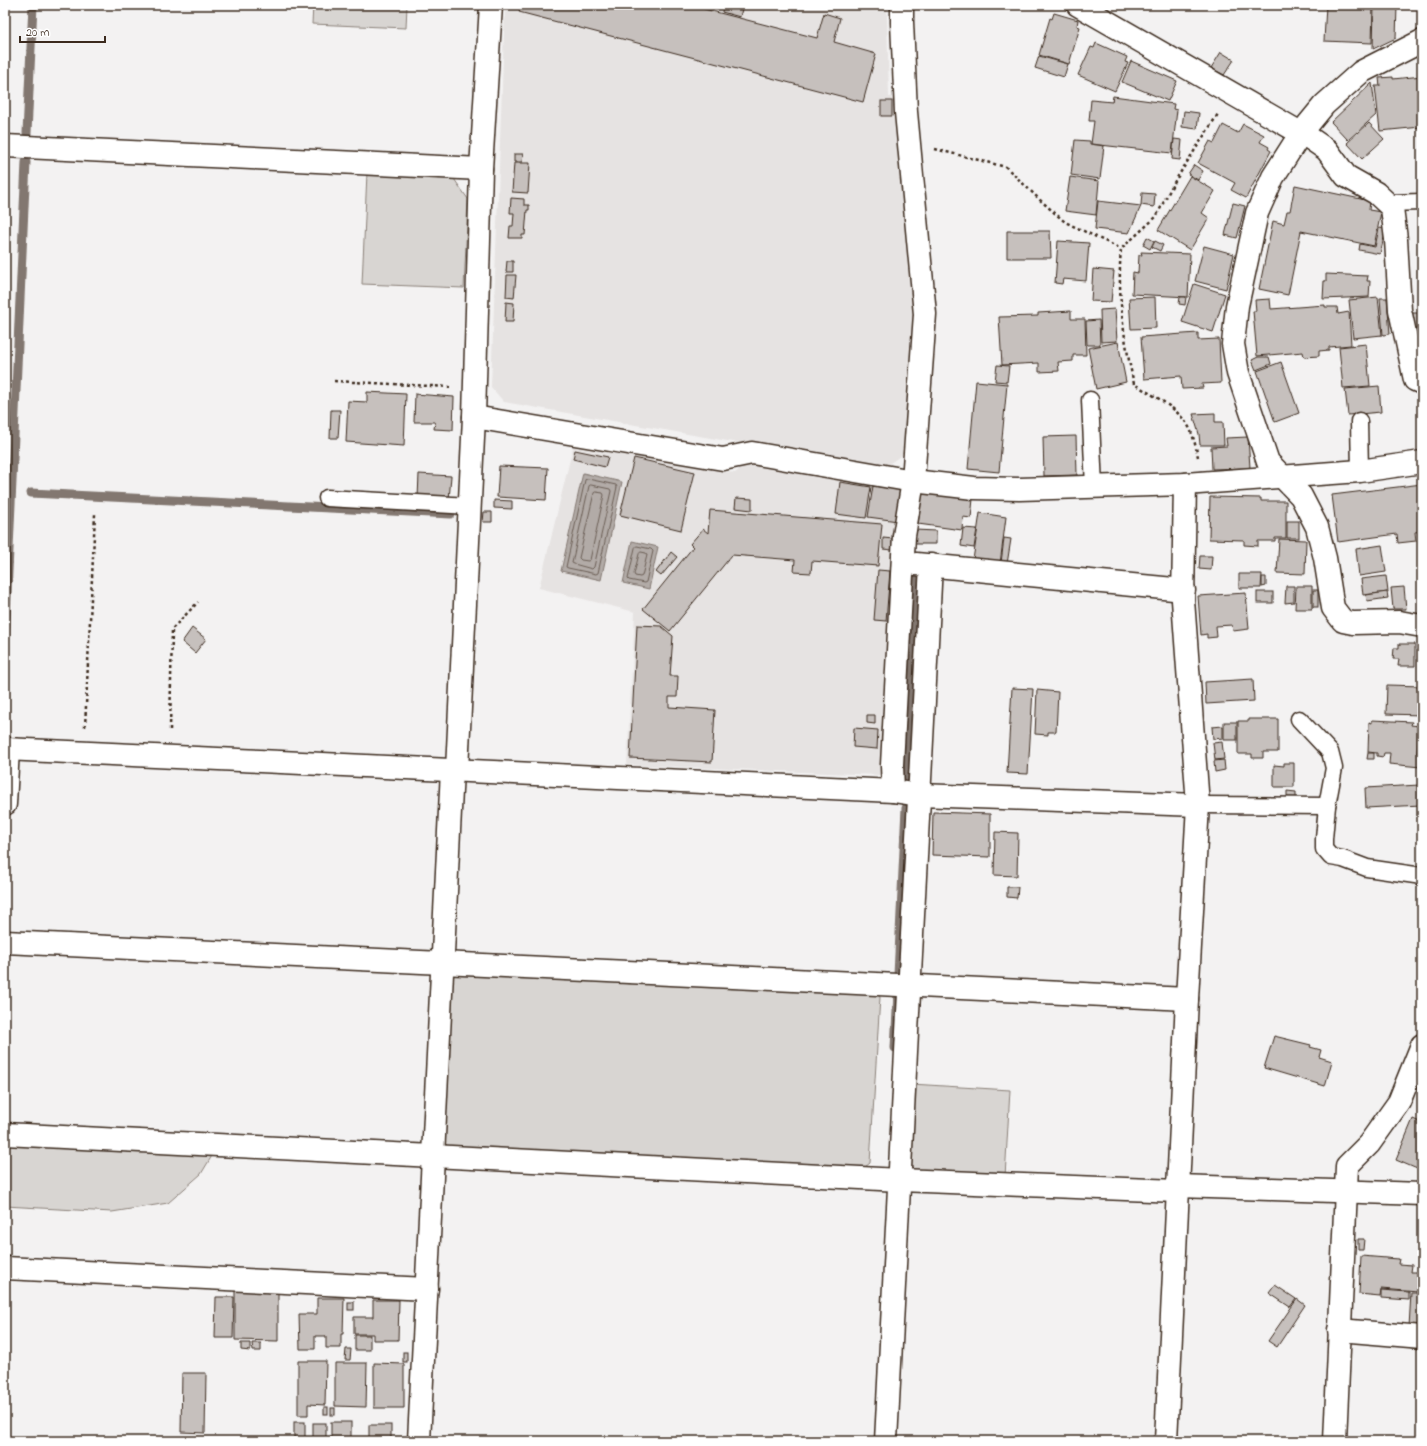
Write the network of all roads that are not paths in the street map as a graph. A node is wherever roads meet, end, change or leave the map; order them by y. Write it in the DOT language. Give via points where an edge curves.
graph roads {
  1 [pos="491,5"];
  2 [pos="902,5"];
  3 [pos="1078,5"];
  4 [pos="1422,41"];
  5 [pos="1301,133"];
  6 [pos="5,146"];
  7 [pos="481,169"];
  8 [pos="1422,202"];
  9 [pos="1386,203"];
  10 [pos="1422,383"];
  11 [pos="1090,400"];
  12 [pos="474,417"];
  13 [pos="1359,421"];
  14 [pos="1422,462"];
  15 [pos="1360,471"];
  16 [pos="1283,477"];
  17 [pos="913,481"];
  18 [pos="1195,483"];
  19 [pos="1094,487"];
  20 [pos="327,498"];
  21 [pos="470,506"];
  22 [pos="903,562"];
  23 [pos="931,565"];
  24 [pos="1184,590"];
  25 [pos="1422,626"];
  26 [pos="1299,719"];
  27 [pos="6,749"];
  28 [pos="454,770"];
  29 [pos="892,791"];
  30 [pos="919,795"];
  31 [pos="5,804"];
  32 [pos="1198,805"];
  33 [pos="1327,806"];
  34 [pos="1422,876"];
  35 [pos="5,942"];
  36 [pos="443,962"];
  37 [pos="910,985"];
  38 [pos="1187,999"];
  39 [pos="1422,1045"];
  40 [pos="5,1134"];
  41 [pos="434,1156"];
  42 [pos="900,1180"];
  43 [pos="1178,1188"];
  44 [pos="1346,1191"];
  45 [pos="1422,1194"];
  46 [pos="5,1268"];
  47 [pos="427,1289"];
  48 [pos="1339,1330"];
  49 [pos="1422,1337"];
  50 [pos="419,1441"];
  51 [pos="886,1441"];
  52 [pos="1166,1441"];
  53 [pos="1335,1441"];
  1 -- 7 [label="street"];
  2 -- 17 [label="street" via="909,142 925,314"];
  3 -- 5 [label="street"];
  4 -- 5 [label="street" via="1361,72 1324,106"];
  5 -- 9 [label="street" via="1327,150 1346,176 1376,193"];
  5 -- 16 [label="street" via="1273,177 1257,213 1237,306 1233,344 1238,373 1268,462"];
  6 -- 7 [label="street"];
  7 -- 12 [label="street"];
  8 -- 9 [label="lane"];
  9 -- 10 [label="street" via="1392,208 1400,310 1415,380"];
  11 -- 19 [label="lane"];
  12 -- 17 [label="street" via="723,459 752,453"];
  12 -- 21 [label="street"];
  13 -- 15 [label="lane"];
  14 -- 15 [label="street"];
  15 -- 16 [label="street"];
  16 -- 18 [label="street"];
  16 -- 25 [label="street" via="1301,496 1317,527 1333,608 1343,621 1399,622"];
  17 -- 19 [label="street" via="974,488"];
  17 -- 22 [label="street" via="904,536"];
  18 -- 19 [label="street"];
  18 -- 24 [label="street"];
  20 -- 21 [label="lane"];
  21 -- 28 [label="street"];
  22 -- 23 [label="street"];
  22 -- 29 [label="street"];
  23 -- 24 [label="street"];
  23 -- 30 [label="street"];
  24 -- 32 [label="street"];
  26 -- 33 [label="lane" via="1330,752 1334,768"];
  27 -- 28 [label="street"];
  27 -- 31 [label="street"];
  28 -- 29 [label="street"];
  28 -- 36 [label="street"];
  29 -- 30 [label="street"];
  30 -- 32 [label="street"];
  30 -- 37 [label="street"];
  32 -- 33 [label="lane"];
  32 -- 38 [label="street"];
  33 -- 34 [label="lane" via="1324,849 1331,857 1367,868"];
  35 -- 36 [label="street"];
  36 -- 37 [label="street"];
  36 -- 41 [label="street"];
  37 -- 38 [label="street"];
  37 -- 42 [label="street"];
  38 -- 43 [label="street"];
  39 -- 44 [label="street" via="1399,1102 1368,1144 1347,1166"];
  40 -- 41 [label="street"];
  41 -- 42 [label="street"];
  41 -- 47 [label="street"];
  42 -- 43 [label="street"];
  42 -- 51 [label="street"];
  43 -- 44 [label="street"];
  43 -- 52 [label="street"];
  44 -- 45 [label="street"];
  44 -- 48 [label="street"];
  46 -- 47 [label="street"];
  47 -- 50 [label="street"];
  48 -- 49 [label="street"];
  48 -- 53 [label="street"];
}
